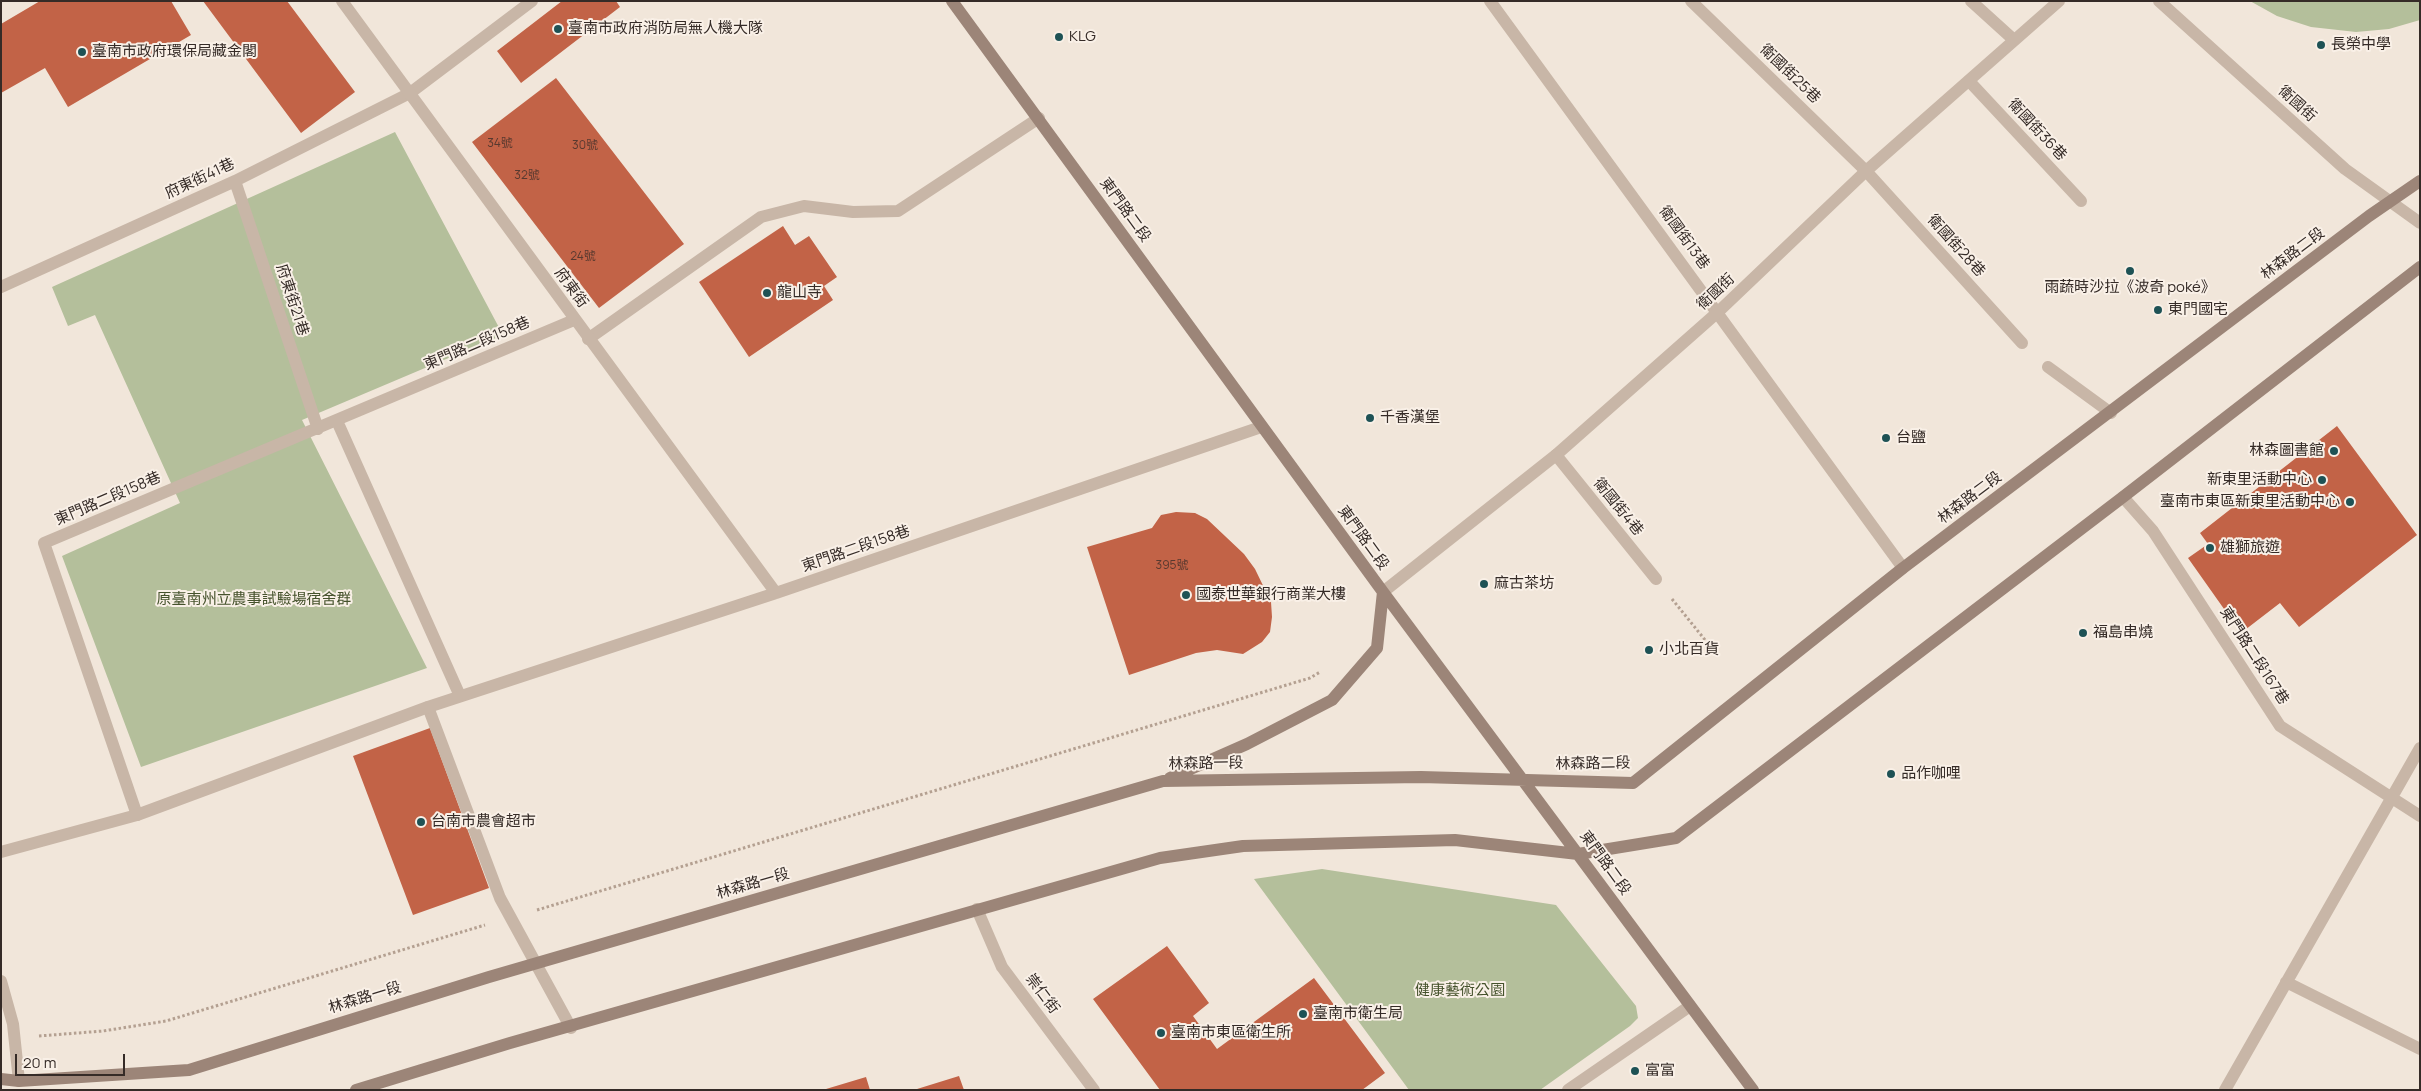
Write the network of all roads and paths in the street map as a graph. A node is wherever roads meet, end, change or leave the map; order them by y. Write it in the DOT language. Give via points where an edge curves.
graph roads {
  1 [pos="342,1"];
  2 [pos="532,1"];
  3 [pos="952,1"];
  4 [pos="1490,1"];
  5 [pos="1691,1"];
  6 [pos="1971,1"];
  7 [pos="2059,1"];
  8 [pos="2159,1"];
  9 [pos="2014,40"];
  10 [pos="1969,81"];
  11 [pos="410,93"];
  12 [pos="1039,118"];
  13 [pos="1866,171"];
  14 [pos="235,181"];
  15 [pos="2420,181"];
  16 [pos="2081,201"];
  17 [pos="2391,201"];
  18 [pos="2420,223"];
  19 [pos="2420,266"];
  20 [pos="1,287"];
  21 [pos="1718,312"];
  22 [pos="574,320"];
  23 [pos="588,339"];
  24 [pos="2022,343"];
  25 [pos="2048,368"];
  26 [pos="2111,413"];
  27 [pos="337,421"];
  28 [pos="1261,426"];
  29 [pos="318,429"];
  30 [pos="1556,455"];
  31 [pos="2123,497"];
  32 [pos="1903,568"];
  33 [pos="1656,579"];
  34 [pos="1383,592"];
  35 [pos="776,593"];
  36 [pos="1714,651"];
  37 [pos="1325,669"];
  38 [pos="460,696"];
  39 [pos="428,707"];
  40 [pos="2420,748"];
  41 [pos="1523,780"];
  42 [pos="1163,781"];
  43 [pos="2391,798"];
  44 [pos="137,815"];
  45 [pos="2420,816"];
  46 [pos="1,852"];
  47 [pos="1578,854"];
  48 [pos="977,909"];
  49 [pos="512,918"];
  50 [pos="536,964"];
  51 [pos="1,981"];
  52 [pos="2286,982"];
  53 [pos="1690,1006"];
  54 [pos="571,1028"];
  55 [pos="14,1039"];
  56 [pos="2420,1049"];
  57 [pos="1,1079"];
  58 [pos="19,1081"];
  59 [pos="356,1090"];
  60 [pos="1094,1090"];
  61 [pos="1568,1090"];
  62 [pos="1753,1090"];
  63 [pos="2224,1090"];
  1 -- 11 [label="street, 府東街"];
  2 -- 11 [label="street, 府東街41巷"];
  3 -- 12 [label="street, 東門路二段"];
  4 -- 21 [label="street, 衛國街13巷"];
  5 -- 13 [label="street, 衛國街25巷"];
  6 -- 9 [label="street"];
  7 -- 9 [label="street, 衛國街"];
  8 -- 17 [label="street, 衛國街" via="2345,169"];
  9 -- 10 [label="street, 衛國街"];
  10 -- 13 [label="street, 衛國街"];
  10 -- 16 [label="street, 衛國街36巷"];
  11 -- 14 [label="street, 府東街41巷"];
  11 -- 22 [label="street, 府東街"];
  12 -- 23 [label="street" via="898,211 853,212 804,206 761,217"];
  12 -- 28 [label="street, 東門路二段"];
  13 -- 21 [label="street, 衛國街"];
  13 -- 24 [label="street, 衛國街28巷"];
  14 -- 20 [label="street, 府東街41巷"];
  14 -- 29 [label="street, 府東街21巷"];
  15 -- 17 [label="street, 林森路二段"];
  17 -- 18 [label="street, 衛國街"];
  17 -- 26 [label="street, 林森路二段"];
  19 -- 31 [label="street"];
  21 -- 30 [label="street, 衛國街"];
  21 -- 32 [label="street, 衛國街13巷"];
  22 -- 23 [label="street, 府東街"];
  22 -- 27 [label="street, 東門路二段158巷"];
  23 -- 35 [label="street, 府東街"];
  25 -- 26 [label="street"];
  26 -- 32 [label="street, 林森路二段"];
  27 -- 29 [label="street, 東門路二段158巷"];
  27 -- 38 [label="street"];
  28 -- 34 [label="street, 東門路二段"];
  28 -- 35 [label="street, 東門路二段158巷"];
  29 -- 44 [label="street, 東門路二段158巷" via="44,543"];
  30 -- 33 [label="street, 衛國街4巷"];
  30 -- 34 [label="street, 衛國街"];
  31 -- 43 [label="street, 東門路二段167巷" via="2153,531 2280,726"];
  31 -- 47 [label="street" via="1676,838"];
  32 -- 41 [label="street, 林森路二段" via="1633,782"];
  33 -- 36 [label="path"];
  34 -- 41 [label="street, 東門路二段"];
  34 -- 42 [label="street" via="1377,648 1332,700 1247,744"];
  35 -- 38 [label="street, 東門路二段158巷"];
  37 -- 49 [label="path" via="1310,678"];
  38 -- 39 [label="street, 東門路二段158巷"];
  39 -- 44 [label="street, 東門路二段158巷"];
  39 -- 49 [label="street" via="500,898"];
  40 -- 43 [label="street"];
  41 -- 42 [label="street, 林森路一段" via="1421,777"];
  41 -- 47 [label="street, 東門路二段"];
  42 -- 50 [label="street, 林森路一段"];
  43 -- 45 [label="street, 東門路二段167巷"];
  43 -- 52 [label="street"];
  44 -- 46 [label="street, 東門路二段158巷"];
  47 -- 48 [label="street" via="1455,840 1243,846 1160,858"];
  47 -- 53 [label="street, 東門路二段"];
  48 -- 54 [label="street"];
  48 -- 60 [label="street, 崇仁街" via="1002,967"];
  49 -- 50 [label="street"];
  49 -- 55 [label="path" via="166,1021 103,1031"];
  50 -- 54 [label="street"];
  50 -- 58 [label="street, 林森路一段" via="189,1070"];
  51 -- 55 [label="street"];
  52 -- 56 [label="street"];
  52 -- 63 [label="street"];
  53 -- 61 [label="street"];
  53 -- 62 [label="street, 東門路二段"];
  54 -- 59 [label="street"];
  55 -- 58 [label="street"];
  57 -- 58 [label="street, 林森路一段"];
}
